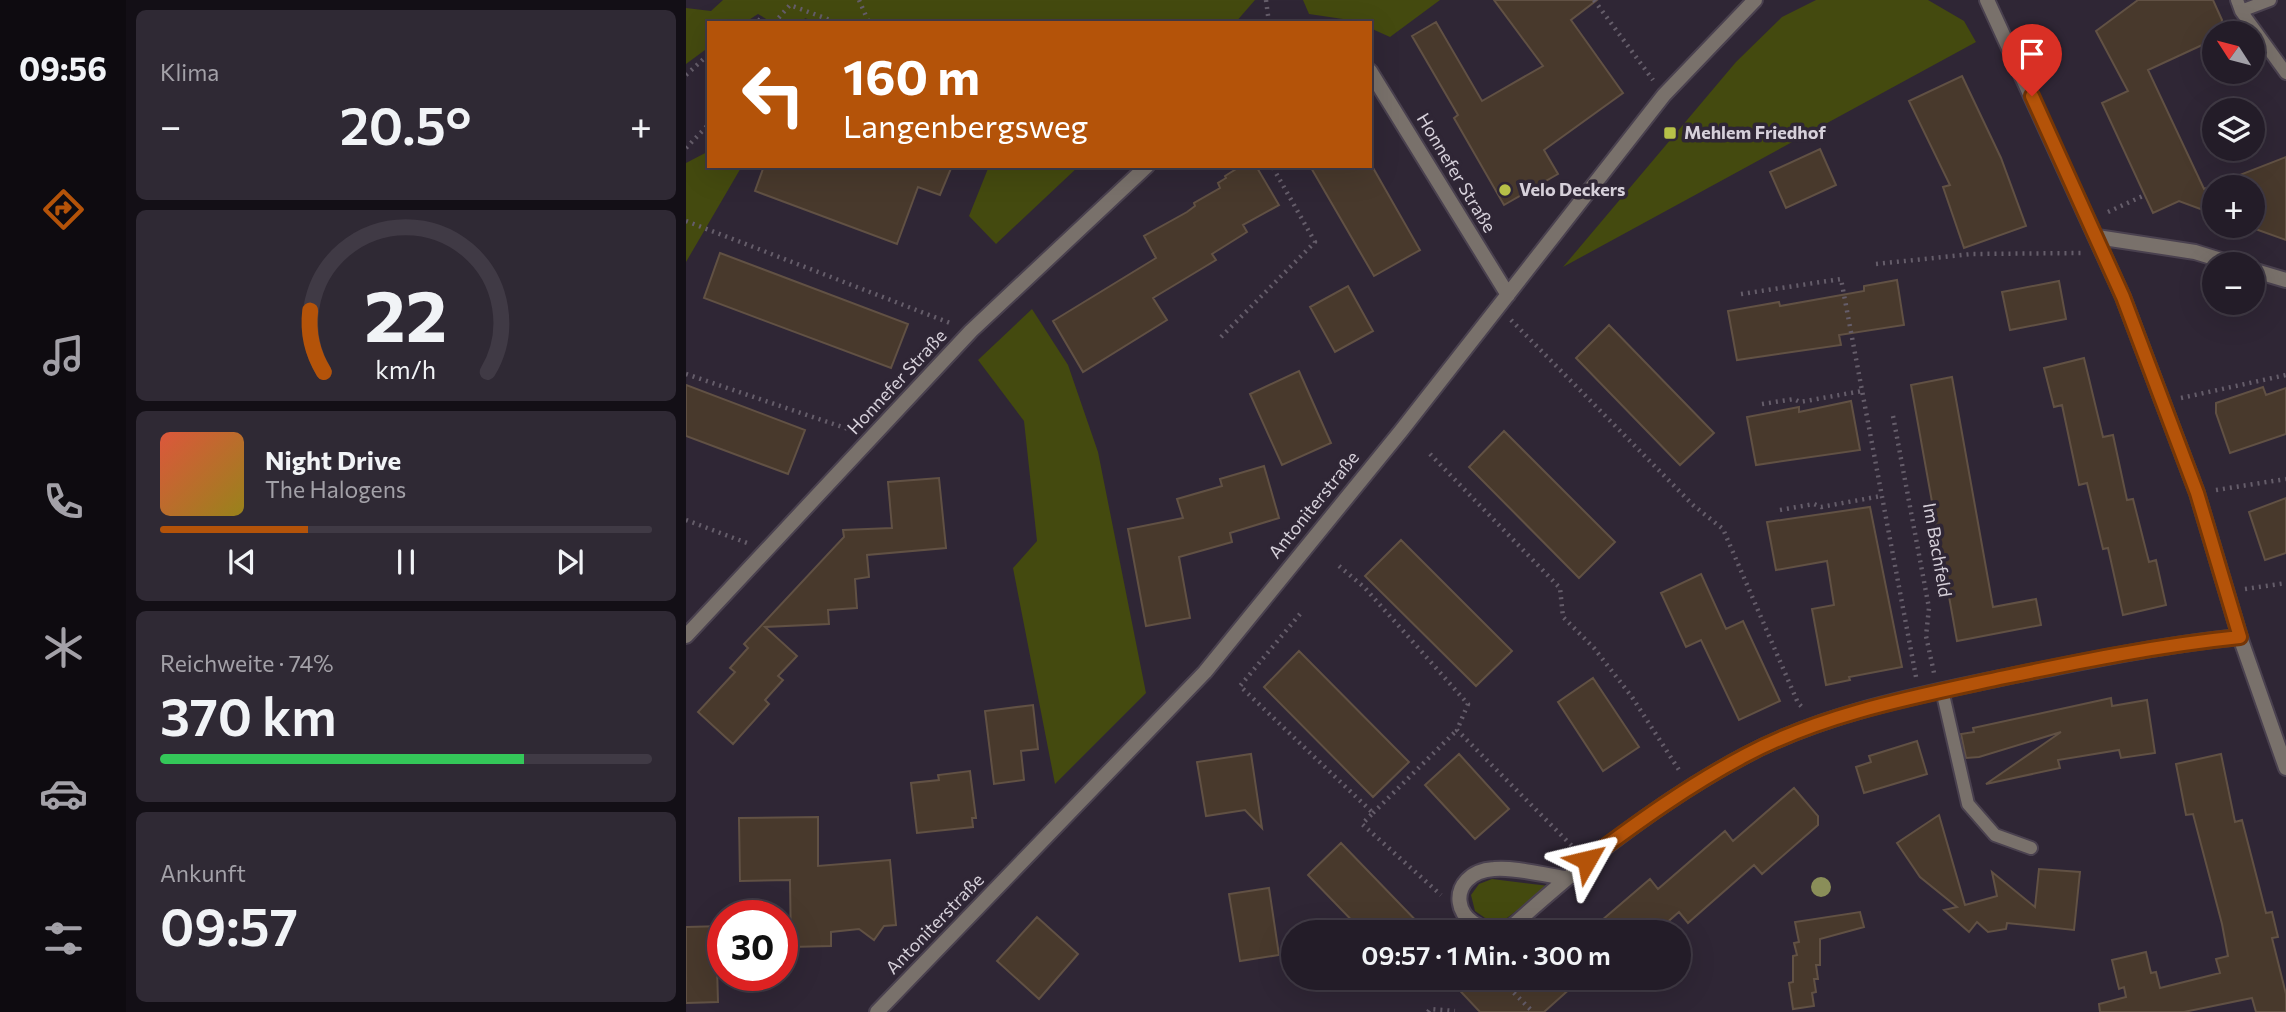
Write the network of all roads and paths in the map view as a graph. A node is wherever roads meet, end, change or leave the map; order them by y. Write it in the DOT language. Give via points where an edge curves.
graph roads {
  1 [pos="859,0"];
  2 [pos="1266,0"];
  3 [pos="1594,0"];
  4 [pos="1755,0"];
  5 [pos="1987,0"];
  6 [pos="2270,0"];
  7 [pos="2239,5"];
  8 [pos="776,21"];
  9 [pos="833,21"];
  10 [pos="868,21"];
  11 [pos="1269,21"];
  12 [pos="707,56"];
  13 [pos="1372,74"];
  14 [pos="2286,74"];
  15 [pos="686,75"];
  16 [pos="1664,95"];
  17 [pos="707,126"];
  18 [pos="686,148"];
  19 [pos="1145,168"];
  20 [pos="1273,168"];
  21 [pos="2145,195"];
  22 [pos="686,221"];
  23 [pos="2090,221"];
  24 [pos="2097,237"];
  25 [pos="2104,253"];
  26 [pos="2202,254"];
  27 [pos="1876,264"];
  28 [pos="2265,274"];
  29 [pos="2286,280"];
  30 [pos="1741,294"];
  31 [pos="1508,295"];
  32 [pos="1498,307"];
  33 [pos="971,331"];
  34 [pos="1221,337"];
  35 [pos="686,374"];
  36 [pos="2286,375"];
  37 [pos="1862,391"];
  38 [pos="2163,402"];
  39 [pos="1762,404"];
  40 [pos="1893,416"];
  41 [pos="871,437"];
  42 [pos="1430,454"];
  43 [pos="2286,480"];
  44 [pos="2197,493"];
  45 [pos="1881,496"];
  46 [pos="1780,510"];
  47 [pos="686,520"];
  48 [pos="767,551"];
  49 [pos="1339,566"];
  50 [pos="2286,583"];
  51 [pos="2227,591"];
  52 [pos="1300,614"];
  53 [pos="686,636"];
  54 [pos="2240,637"];
  55 [pos="1942,690"];
  56 [pos="1920,695"];
  57 [pos="1819,725"];
  58 [pos="1457,730"];
  59 [pos="2286,768"];
  60 [pos="1690,787"];
  61 [pos="1373,813"];
  62 [pos="2031,848"];
  63 [pos="1587,860"];
  64 [pos="1565,878"];
  65 [pos="1460,907"];
  66 [pos="1511,990"];
  67 [pos="1455,1011"];
  68 [pos="877,1012"];
  69 [pos="1428,1012"];
  70 [pos="1533,1012"];
  1 -- 10 [label="path"];
  2 -- 11 [label="path"];
  3 -- 16 [label="path"];
  4 -- 16 [label="street, Antoniterstraße"];
  5 -- 23 [label="street"];
  6 -- 7 [label="lane"];
  7 -- 14 [label="lane"];
  8 -- 9 [label="path" via="790,5"];
  12 -- 15 [label="path"];
  13 -- 31 [label="street, Honnefer Straße"];
  16 -- 31 [label="street, Antoniterstraße"];
  17 -- 18 [label="path"];
  19 -- 33 [label="street, Honnefer Straße"];
  20 -- 34 [label="path" via="1315,242"];
  21 -- 23 [label="path"];
  22 -- 33 [label="path"];
  23 -- 24 [label="street"];
  24 -- 25 [label="street"];
  24 -- 26 [label="street"];
  25 -- 27 [label="path" via="1972,254"];
  25 -- 38 [label="street"];
  28 -- 29 [label="street"];
  30 -- 37 [label="path" via="1841,279"];
  31 -- 32 [label="street, Antoniterstraße"];
  32 -- 57 [label="path" via="1693,505 1723,529 1798,703"];
  32 -- 68 [label="street, Antoniterstraße" via="1205,671"];
  33 -- 41 [label="street, Honnefer Straße"];
  35 -- 41 [label="path"];
  36 -- 38 [label="path"];
  37 -- 39 [label="path"];
  37 -- 45 [label="path"];
  38 -- 44 [label="street"];
  40 -- 55 [label="path, Im Bachfeld" via="1929,608 1926,636 1931,669"];
  41 -- 48 [label="street, Honnefer Straße"];
  42 -- 60 [label="path" via="1560,588 1563,617 1632,697"];
  43 -- 44 [label="path"];
  44 -- 51 [label="street"];
  45 -- 46 [label="path"];
  45 -- 56 [label="path"];
  47 -- 48 [label="path"];
  48 -- 53 [label="street, Honnefer Straße"];
  49 -- 58 [label="path" via="1468,704"];
  50 -- 51 [label="path"];
  51 -- 54 [label="street"];
  52 -- 61 [label="path" via="1240,686"];
  54 -- 55 [label="street" via="2188,642"];
  54 -- 59 [label="street"];
  55 -- 56 [label="street"];
  55 -- 62 [label="lane" via="1968,804 1995,835"];
  56 -- 57 [label="street"];
  57 -- 60 [label="street" via="1748,754"];
  58 -- 61 [label="path"];
  58 -- 63 [label="path"];
  60 -- 63 [label="street"];
  61 -- 65 [label="path" via="1362,824 1429,887"];
  63 -- 64 [label="street"];
  64 -- 65 [label="street" via="1494,868 1475,874 1461,893"];
  64 -- 65 [label="street" via="1507,931 1490,932 1475,926"];
  66 -- 70 [label="path"];
  67 -- 69 [label="path"];
}
